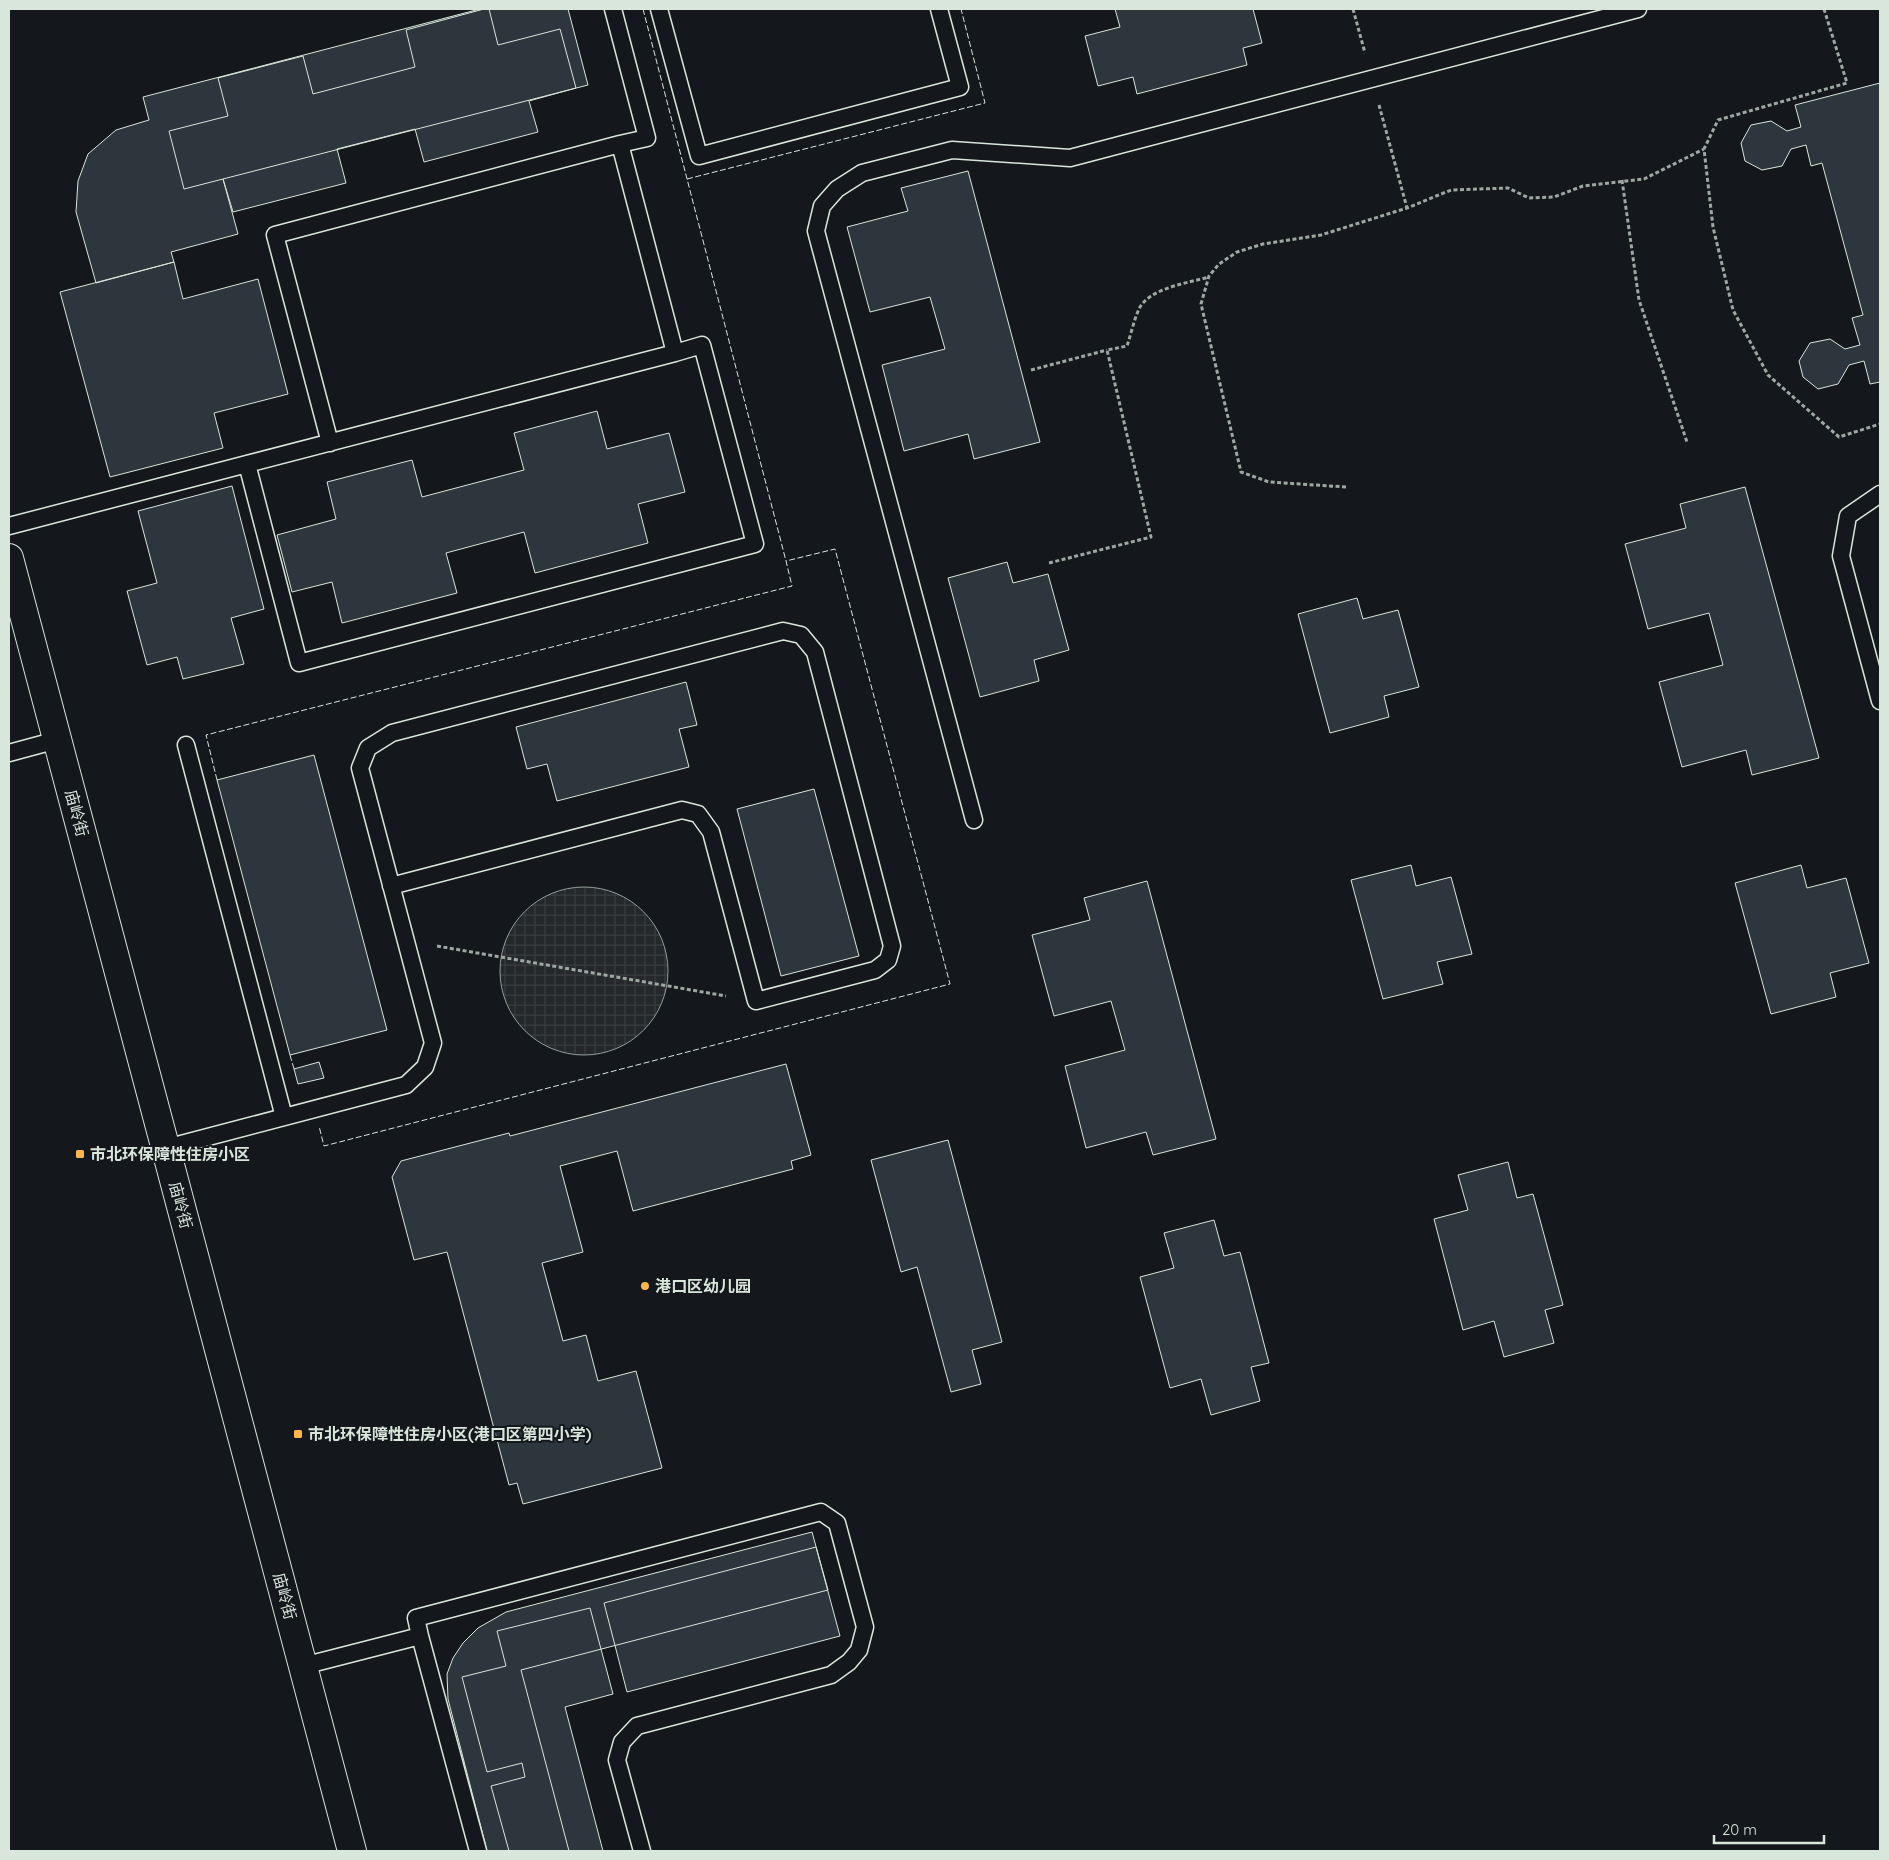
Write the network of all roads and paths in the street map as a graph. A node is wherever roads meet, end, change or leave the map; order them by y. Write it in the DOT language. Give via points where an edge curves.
graph roads {
  1 [pos="613,9"];
  2 [pos="659,9"];
  3 [pos="939,9"];
  4 [pos="1353,9"];
  5 [pos="1638,9"];
  6 [pos="1824,9"];
  7 [pos="1372,79"];
  8 [pos="620,144"];
  9 [pos="1704,149"];
  10 [pos="1622,180"];
  11 [pos="1407,208"];
  12 [pos="1209,276"];
  13 [pos="1107,350"];
  14 [pos="675,352"];
  15 [pos="1032,370"];
  16 [pos="1880,424"];
  17 [pos="330,442"];
  18 [pos="1687,442"];
  19 [pos="247,464"];
  20 [pos="1346,487"];
  21 [pos="1880,494"];
  22 [pos="9,526"];
  23 [pos="9,558"];
  24 [pos="1049,563"];
  25 [pos="1880,701"];
  26 [pos="57,740"];
  27 [pos="186,745"];
  28 [pos="9,753"];
  29 [pos="974,820"];
  30 [pos="391,886"];
  31 [pos="406,941"];
  32 [pos="756,1001"];
  33 [pos="284,1117"];
  34 [pos="166,1148"];
  35 [pos="420,1636"];
  36 [pos="304,1666"];
  37 [pos="352,1851"];
  38 [pos="478,1851"];
  39 [pos="642,1851"];
  1 -- 8 [label="lane" via="647,138"];
  2 -- 3 [label="lane" via="699,156 960,87"];
  4 -- 7 [label="path"];
  5 -- 7 [label="lane"];
  6 -- 9 [label="path" via="1847,83 1718,120"];
  7 -- 11 [label="path"];
  7 -- 29 [label="lane" via="1070,158 952,150 862,173 837,189 822,206 816,231"];
  8 -- 14 [label="lane"];
  8 -- 17 [label="lane" via="275,235"];
  9 -- 10 [label="path" via="1644,179"];
  9 -- 16 [label="path" via="1713,227 1733,310 1768,375 1839,437"];
  10 -- 11 [label="path" via="1583,186 1554,198 1529,198 1508,188 1451,190"];
  10 -- 18 [label="path" via="1639,300"];
  11 -- 12 [label="path" via="1321,235 1263,244 1237,252 1219,264"];
  12 -- 13 [label="path" via="1155,293 1140,308 1127,346"];
  12 -- 20 [label="path" via="1201,304 1241,472 1269,482"];
  13 -- 15 [label="path"];
  13 -- 24 [label="path" via="1151,537"];
  14 -- 17 [label="lane"];
  14 -- 19 [label="lane" via="702,345 756,544 299,663"];
  17 -- 19 [label="lane"];
  19 -- 22 [label="lane"];
  21 -- 25 [label="lane" via="1848,516 1841,556"];
  23 -- 26 [label="street, 庙岭街"];
  26 -- 28 [label="lane"];
  26 -- 34 [label="street, 庙岭街"];
  27 -- 33 [label="lane"];
  30 -- 31 [label="lane"];
  30 -- 32 [label="lane" via="682,810 698,814 711,832"];
  30 -- 32 [label="lane" via="360,768 368,748 392,733 783,631 801,635 815,652 892,946 888,960 875,970"];
  31 -- 32 [label="path"];
  31 -- 33 [label="lane" via="433,1043 425,1067 406,1085"];
  33 -- 34 [label="lane"];
  34 -- 36 [label="street, 庙岭街"];
  35 -- 36 [label="lane"];
  35 -- 38 [label="lane"];
  35 -- 39 [label="lane" via="416,1618 821,1512 837,1523 865,1627 859,1650 831,1675 637,1726 622,1742 617,1760"];
  36 -- 37 [label="street, 庙岭街"];
}
